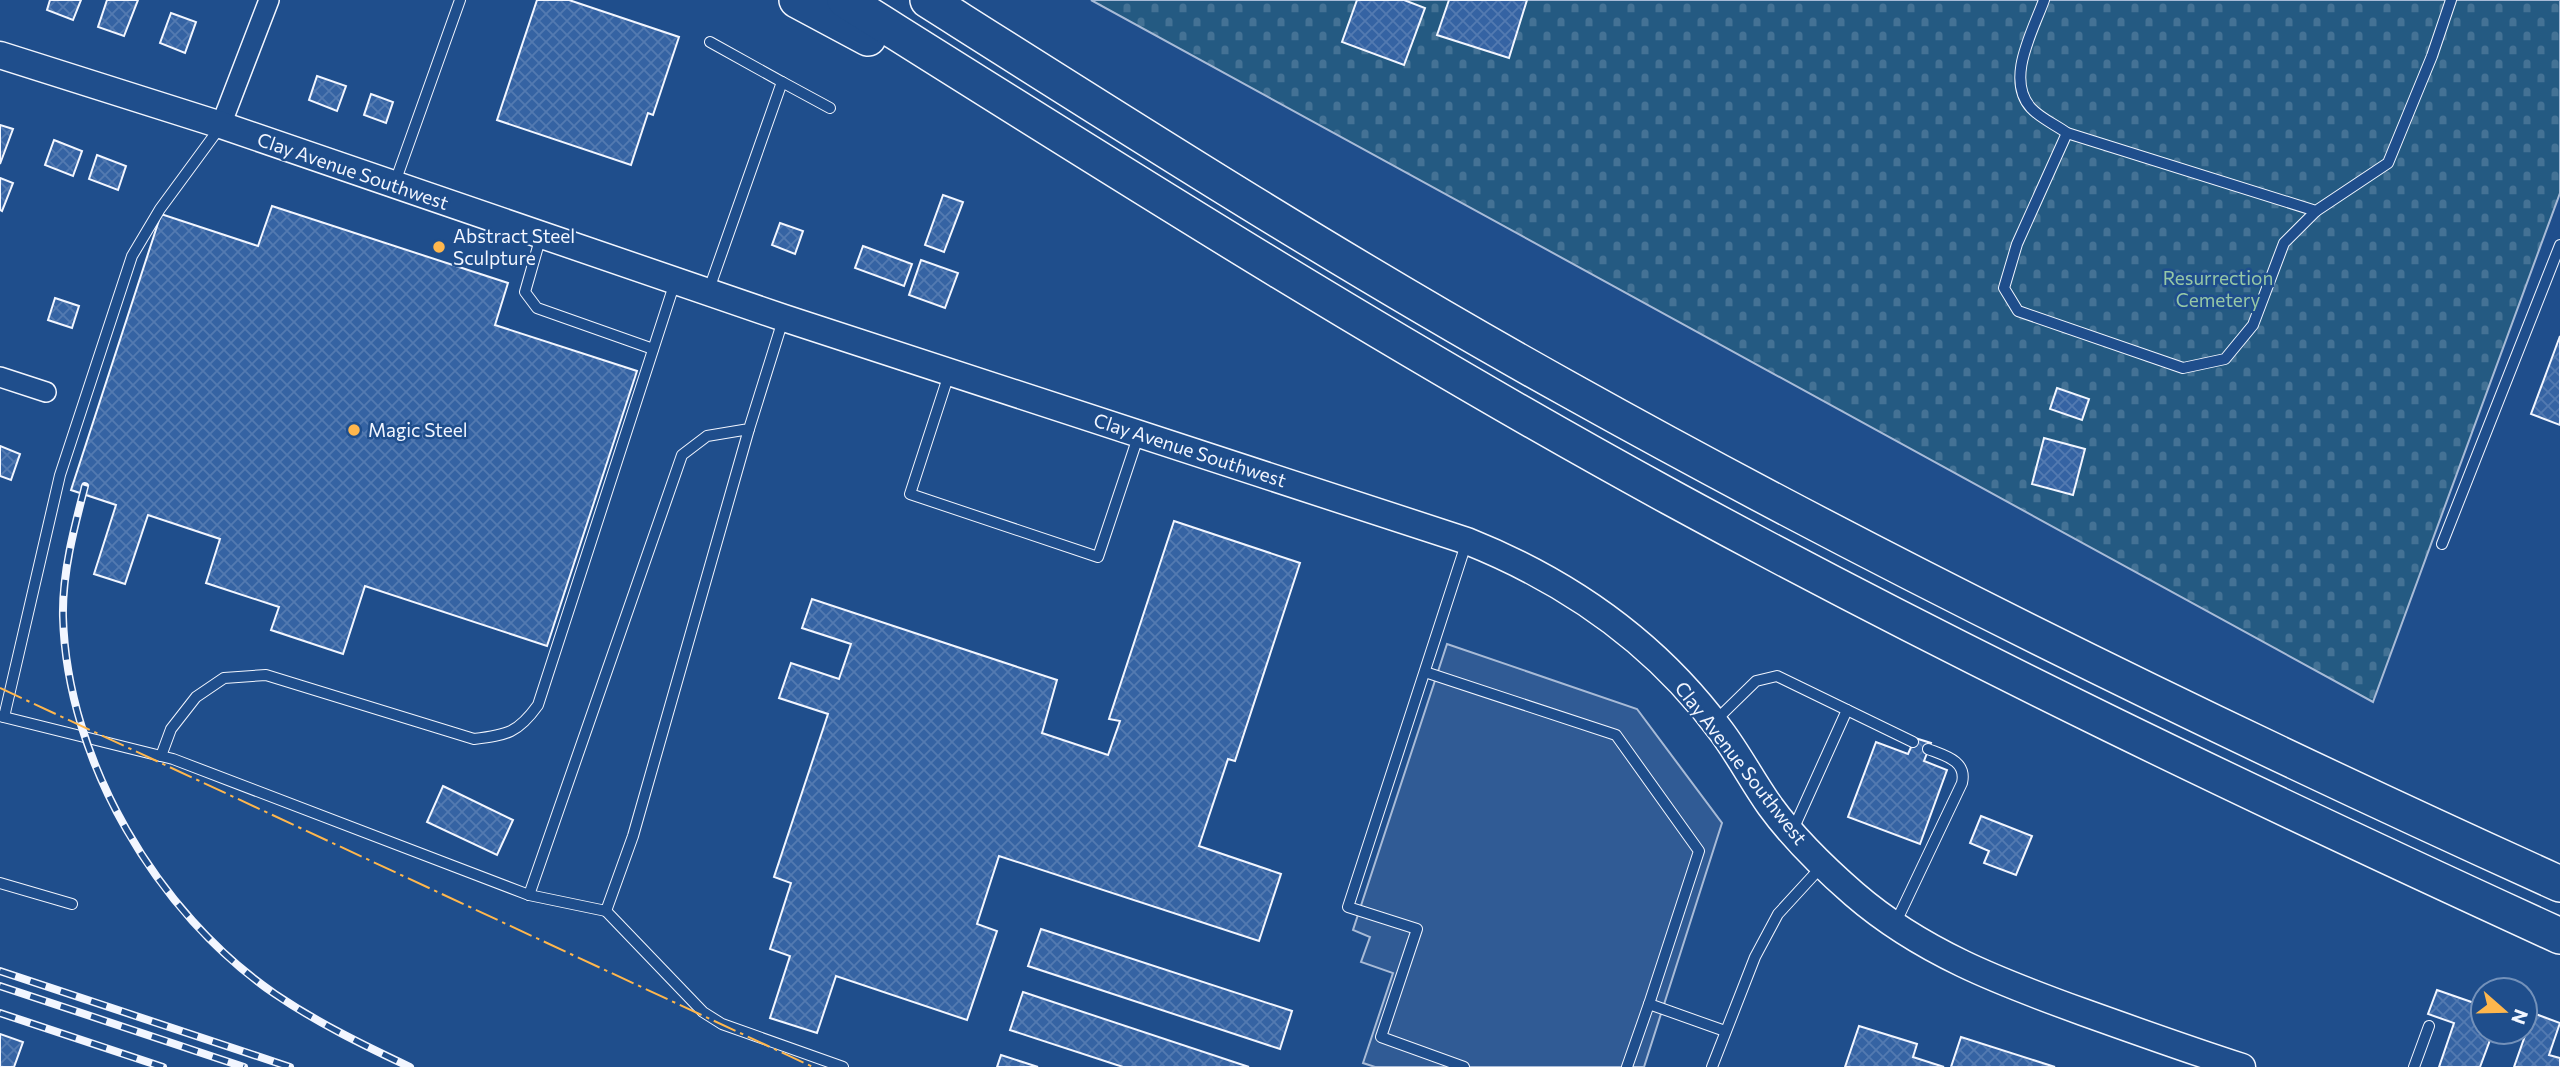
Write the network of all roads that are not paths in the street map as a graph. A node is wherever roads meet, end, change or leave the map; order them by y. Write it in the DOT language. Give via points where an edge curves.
graph roads {
  1 [pos="269,0"];
  2 [pos="460,0"];
  3 [pos="797,0"];
  4 [pos="845,0"];
  5 [pos="928,0"];
  6 [pos="939,0"];
  7 [pos="2044,0"];
  8 [pos="2451,0"];
  9 [pos="983,35"];
  10 [pos="710,42"];
  11 [pos="0,55"];
  12 [pos="782,82"];
  13 [pos="830,108"];
  14 [pos="221,125"];
  15 [pos="2067,133"];
  16 [pos="1103,162"];
  17 [pos="394,185"];
  18 [pos="2316,211"];
  19 [pos="541,236"];
  20 [pos="2560,246"];
  21 [pos="675,281"];
  22 [pos="708,293"];
  23 [pos="784,318"];
  24 [pos="653,349"];
  25 [pos="950,372"];
  26 [pos="0,377"];
  27 [pos="46,392"];
  28 [pos="749,429"];
  29 [pos="1139,434"];
  30 [pos="1467,541"];
  31 [pos="2442,544"];
  32 [pos="1425,671"];
  33 [pos="1847,710"];
  34 [pos="2,716"];
  35 [pos="1714,722"];
  36 [pos="1913,742"];
  37 [pos="1928,749"];
  38 [pos="161,755"];
  39 [pos="1792,832"];
  40 [pos="1822,866"];
  41 [pos="0,883"];
  42 [pos="2560,884"];
  43 [pos="529,895"];
  44 [pos="72,904"];
  45 [pos="606,911"];
  46 [pos="1895,926"];
  47 [pos="2560,936"];
  48 [pos="1649,1004"];
  49 [pos="2429,1026"];
  50 [pos="1725,1031"];
  51 [pos="843,1067"];
  52 [pos="1464,1067"];
  53 [pos="1627,1067"];
  54 [pos="1712,1067"];
  55 [pos="2242,1067"];
  56 [pos="2414,1067"];
  1 -- 14 [label="street"];
  2 -- 17 [label="lane"];
  3 -- 16 [label="highway"];
  4 -- 16 [label="highway"];
  5 -- 9 [label="highway"];
  6 -- 9 [label="highway"];
  7 -- 15 [label="lane" via="2023,61 2020,90 2032,108"];
  8 -- 18 [label="lane" via="2388,163"];
  9 -- 42 [label="highway" via="1363,270 1816,524 2134,687"];
  10 -- 12 [label="lane"];
  11 -- 14 [label="street, Clay Avenue Southwest"];
  12 -- 13 [label="lane"];
  12 -- 22 [label="lane"];
  14 -- 17 [label="street, Clay Avenue Southwest"];
  14 -- 34 [label="lane" via="132,256 60,475"];
  15 -- 18 [label="lane"];
  15 -- 18 [label="lane" via="2017,244 2004,288 2018,311 2183,368 2225,359 2253,324 2284,243"];
  16 -- 47 [label="highway" via="1459,378 1836,586 2299,816"];
  17 -- 19 [label="street, Clay Avenue Southwest"];
  19 -- 21 [label="street, Clay Avenue Southwest"];
  19 -- 24 [label="lane" via="525,292 537,308"];
  20 -- 31 [label="lane"];
  21 -- 22 [label="street, Clay Avenue Southwest"];
  21 -- 24 [label="lane"];
  22 -- 23 [label="street, Clay Avenue Southwest"];
  23 -- 25 [label="street, Clay Avenue Southwest"];
  23 -- 28 [label="lane"];
  24 -- 38 [label="lane" via="538,705 523,727 474,739 266,675 224,678 197,697 171,729"];
  25 -- 29 [label="street, Clay Avenue Southwest"];
  25 -- 29 [label="lane" via="910,494 1098,557"];
  26 -- 27 [label="street"];
  28 -- 43 [label="lane" via="707,436 682,455"];
  28 -- 45 [label="lane" via="633,836"];
  29 -- 30 [label="street, Clay Avenue Southwest"];
  30 -- 32 [label="lane"];
  30 -- 35 [label="street, Clay Avenue Southwest" via="1543,574 1593,606 1671,673"];
  32 -- 48 [label="lane" via="1616,735 1699,851"];
  32 -- 52 [label="lane" via="1348,907 1417,929 1381,1037"];
  33 -- 35 [label="lane" via="1777,676 1756,681"];
  33 -- 36 [label="lane"];
  33 -- 39 [label="lane"];
  34 -- 38 [label="lane"];
  35 -- 39 [label="street, Clay Avenue Southwest"];
  37 -- 46 [label="lane" via="1961,765 1965,772"];
  38 -- 43 [label="lane"];
  39 -- 40 [label="street, Clay Avenue Southwest"];
  40 -- 46 [label="street, Clay Avenue Southwest"];
  40 -- 50 [label="lane" via="1779,914 1755,957"];
  41 -- 44 [label="lane"];
  43 -- 45 [label="lane"];
  45 -- 51 [label="lane" via="703,1013"];
  46 -- 55 [label="street, Clay Avenue Southwest" via="1943,956 1997,981"];
  48 -- 50 [label="lane"];
  48 -- 53 [label="lane"];
  49 -- 56 [label="lane"];
  50 -- 54 [label="lane"];
}
